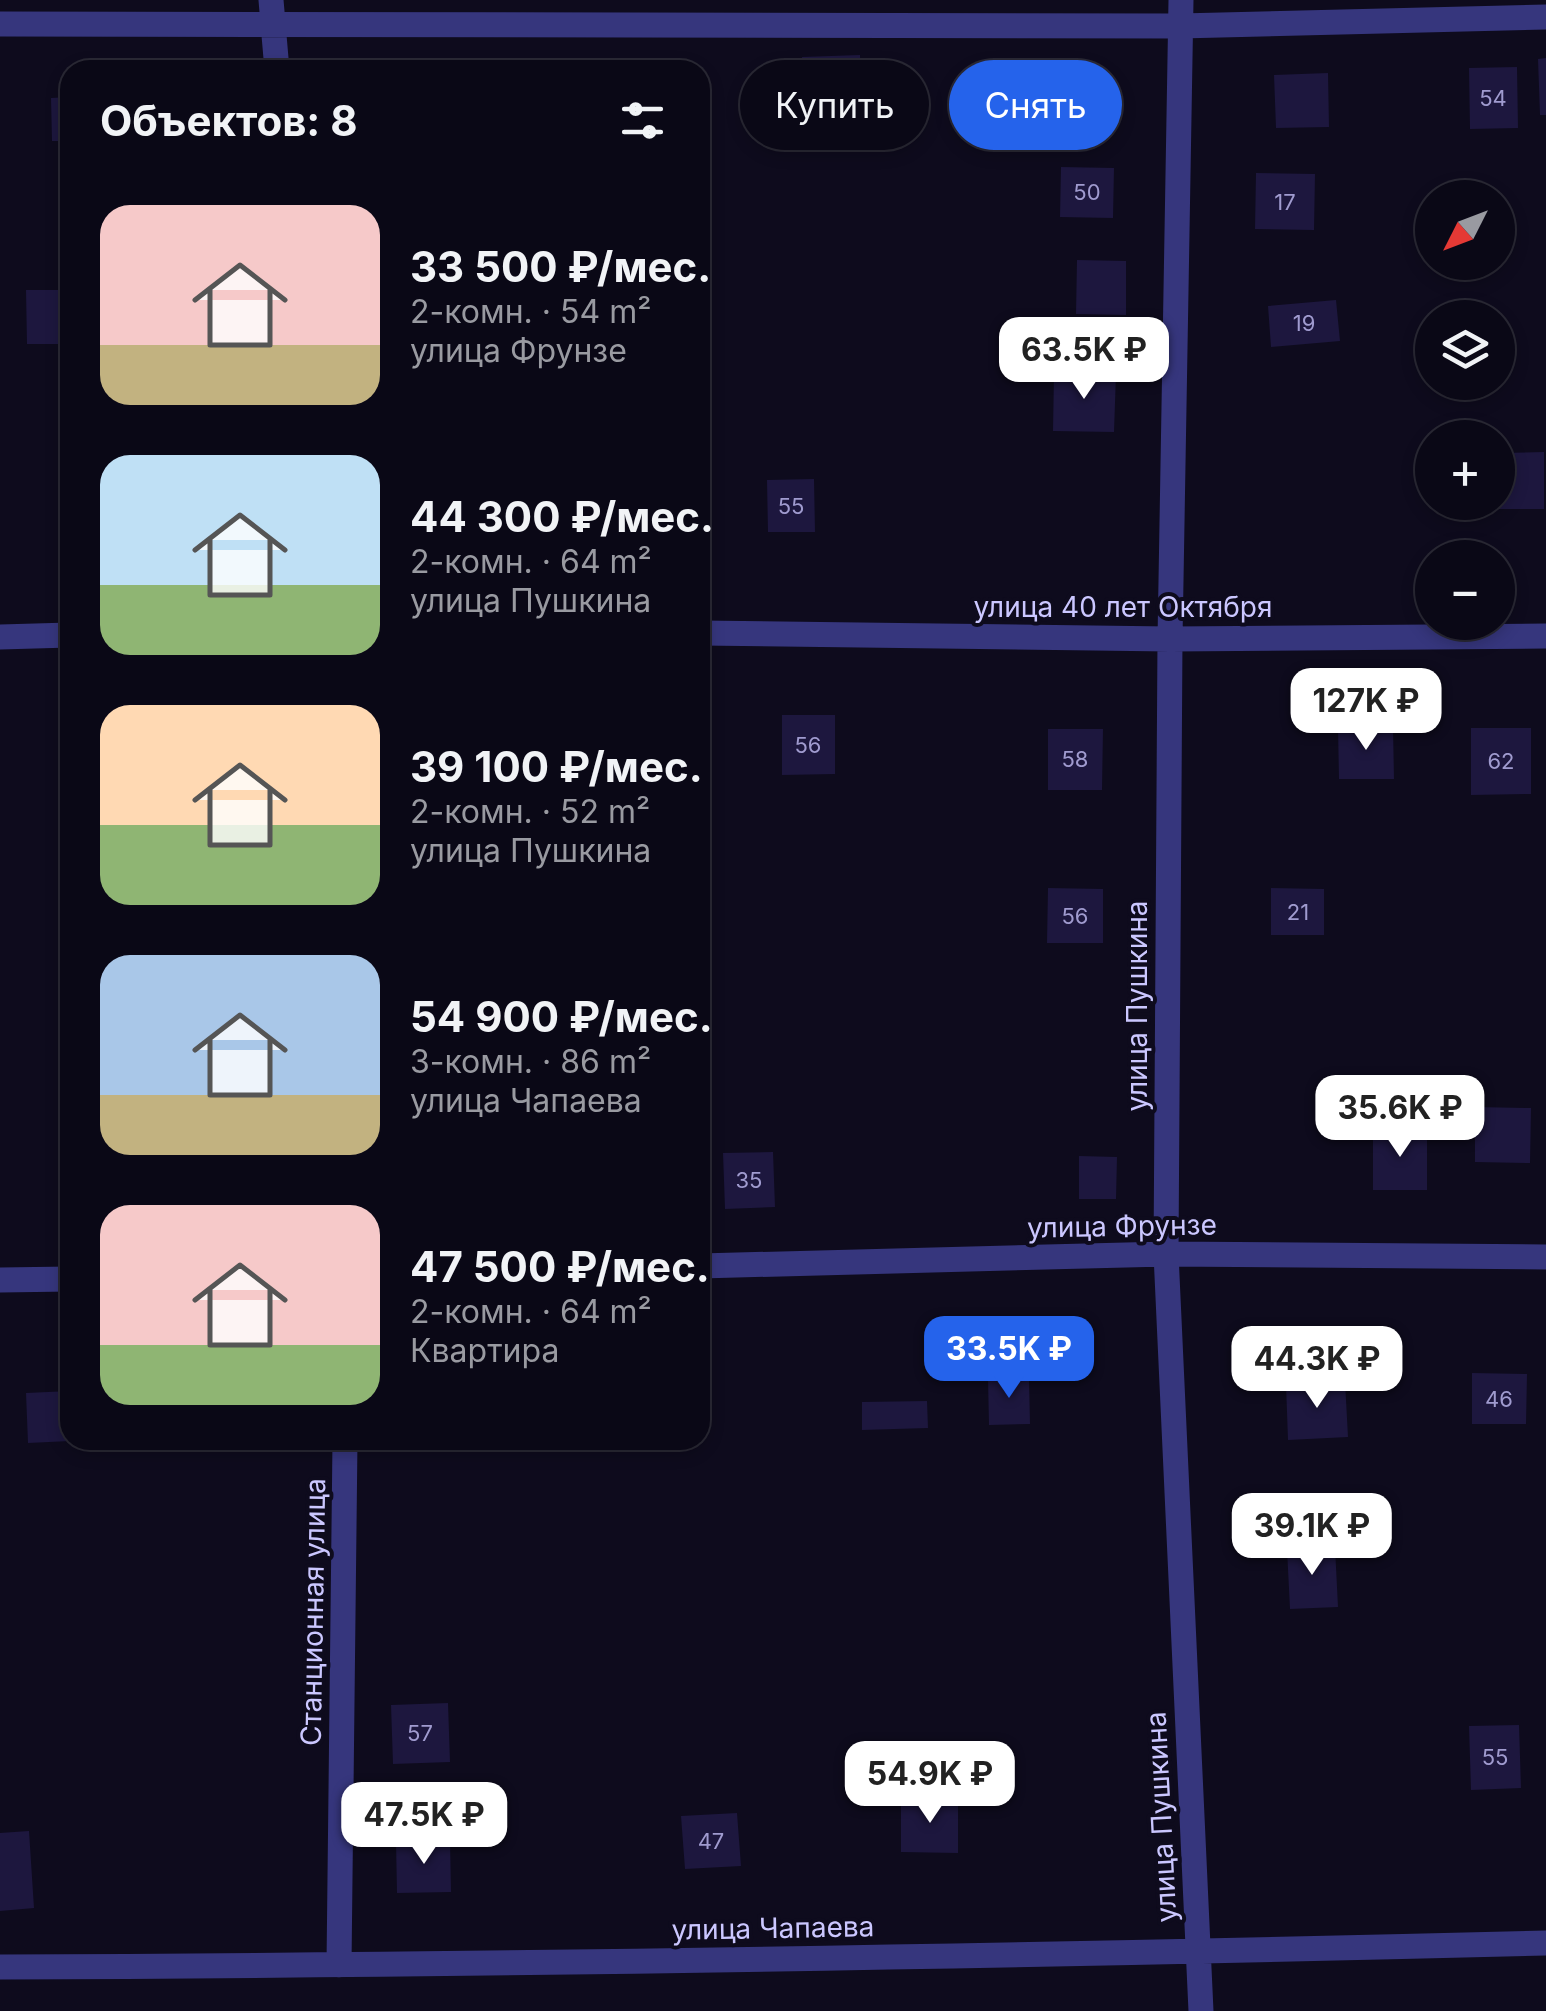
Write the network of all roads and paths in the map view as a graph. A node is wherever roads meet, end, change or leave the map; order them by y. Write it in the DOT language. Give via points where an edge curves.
graph roads {
  1 [pos="272,13"];
  2 [pos="1180,13"];
  3 [pos="1546,17"];
  4 [pos="0,24"];
  5 [pos="276,60"];
  6 [pos="710,633"];
  7 [pos="60,635"];
  8 [pos="1546,636"];
  9 [pos="0,638"];
  10 [pos="1170,639"];
  11 [pos="1166,1254"];
  12 [pos="1546,1258"];
  13 [pos="710,1266"];
  14 [pos="60,1279"];
  15 [pos="0,1280"];
  16 [pos="345,1450"];
  17 [pos="1546,1943"];
  18 [pos="1198,1952"];
  19 [pos="339,1966"];
  20 [pos="0,1967"];
  21 [pos="1201,2011"];
  1 -- 2 [label="street"];
  1 -- 4 [label="street"];
  1 -- 5 [label="street"];
  2 -- 3 [label="street"];
  2 -- 10 [label="street, улица Пушкина"];
  6 -- 10 [label="street, улица 40 лет Октября"];
  7 -- 9 [label="street"];
  8 -- 10 [label="street, улица 40 лет Октября"];
  10 -- 11 [label="street, улица Пушкина"];
  11 -- 12 [label="street, улица Фрунзе"];
  11 -- 13 [label="street, улица Фрунзе"];
  11 -- 18 [label="street, улица Пушкина"];
  14 -- 15 [label="street"];
  16 -- 19 [label="street, Станционная улица"];
  17 -- 18 [label="street, улица Чапаева"];
  18 -- 19 [label="street, улица Чапаева"];
  18 -- 21 [label="street, улица Пушкина"];
  19 -- 20 [label="street, улица Чапаева"];
}
